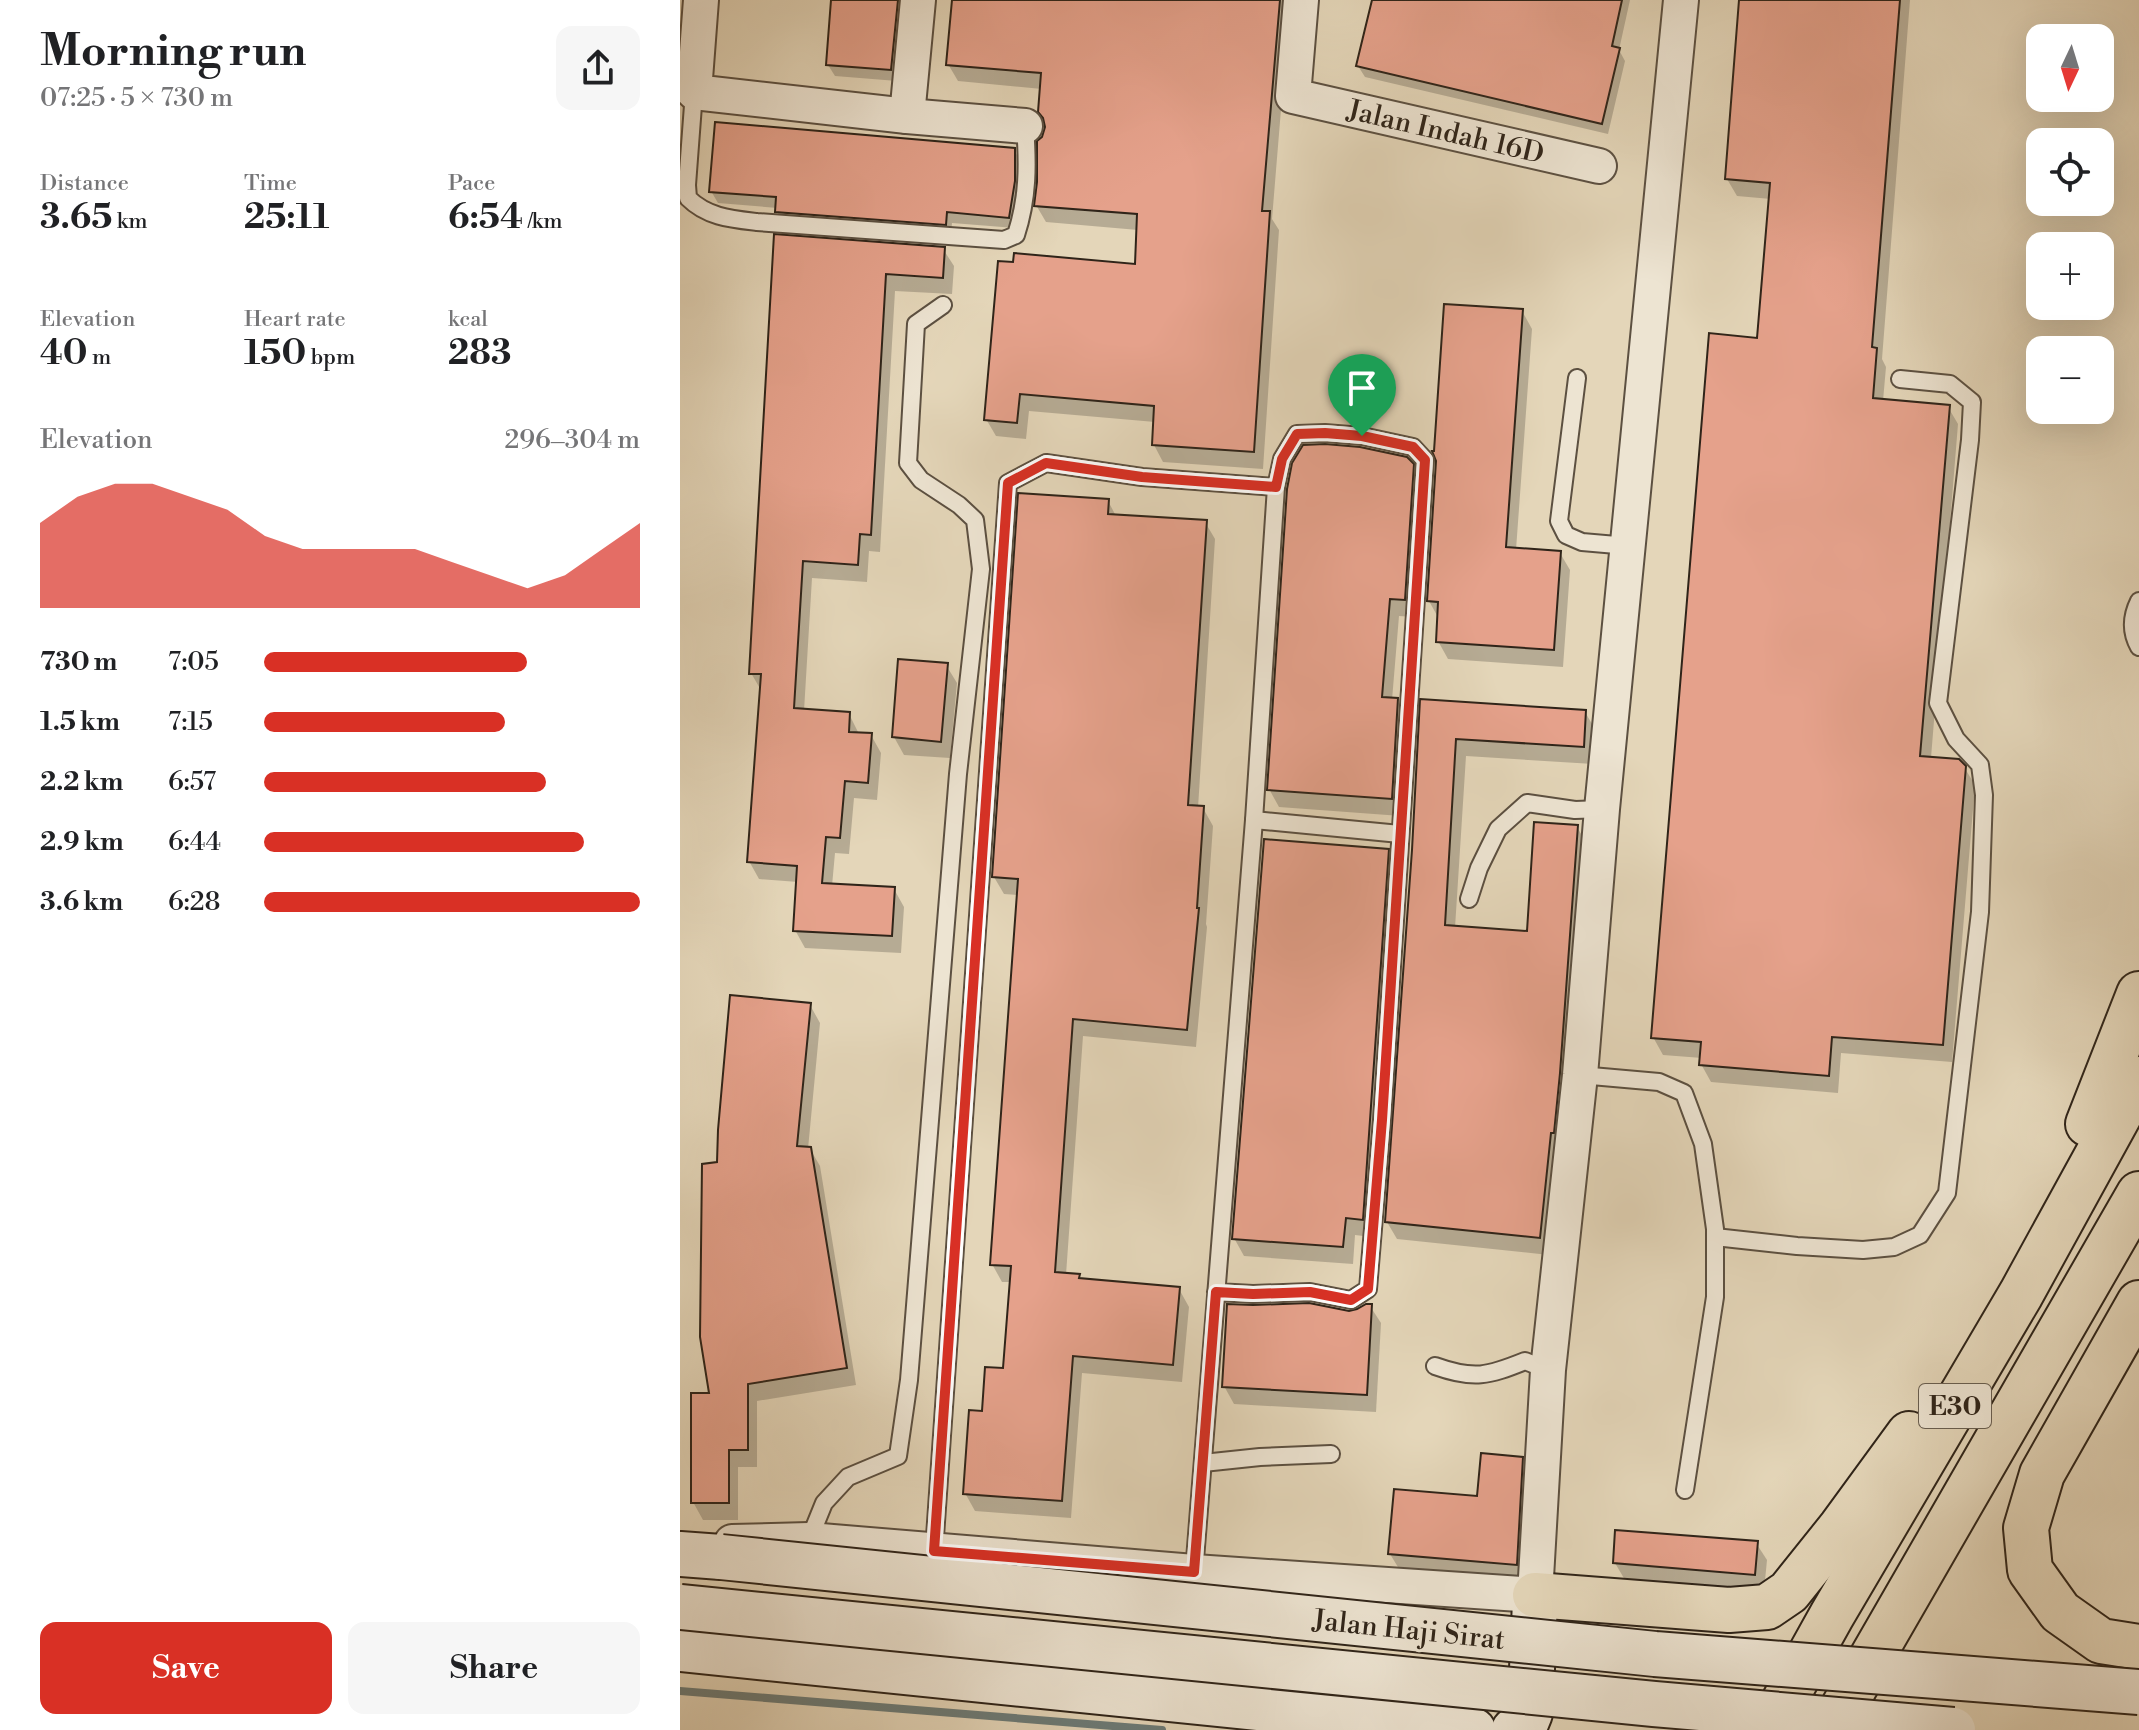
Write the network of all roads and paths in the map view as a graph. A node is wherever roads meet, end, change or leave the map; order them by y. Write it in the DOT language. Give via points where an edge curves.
graph roads {
  1 [pos="701,0"];
  2 [pos="918,0"];
  3 [pos="1301,0"];
  4 [pos="1681,0"];
  5 [pos="694,92"];
  6 [pos="907,116"];
  7 [pos="1025,126"];
  8 [pos="1599,166"];
  9 [pos="943,305"];
  10 [pos="1577,378"];
  11 [pos="1900,379"];
  12 [pos="1276,487"];
  13 [pos="1628,546"];
  14 [pos="2139,601"];
  15 [pos="2139,647"];
  16 [pos="1602,809"];
  17 [pos="1254,820"];
  18 [pos="1400,834"];
  19 [pos="1469,899"];
  20 [pos="2139,994"];
  21 [pos="1580,1075"];
  22 [pos="2139,1079"];
  23 [pos="2139,1194"];
  24 [pos="2139,1233"];
  25 [pos="1715,1237"];
  26 [pos="1216,1292"];
  27 [pos="2139,1303"];
  28 [pos="2011,1310"];
  29 [pos="1435,1366"];
  30 [pos="2037,1368"];
  31 [pos="1548,1370"];
  32 [pos="1331,1454"];
  33 [pos="1203,1463"];
  34 [pos="1685,1490"];
  35 [pos="809,1540"];
  36 [pos="680,1543"];
  37 [pos="934,1551"];
  38 [pos="700,1556"];
  39 [pos="1194,1572"];
  40 [pos="1535,1595"];
  41 [pos="680,1607"];
  42 [pos="2139,1647"];
  43 [pos="680,1649"];
  44 [pos="2139,1692"];
  45 [pos="1473,1730"];
  46 [pos="1514,1730"];
  47 [pos="1768,1730"];
  48 [pos="1830,1730"];
  49 [pos="1953,1730"];
  1 -- 5 [label="street"];
  2 -- 6 [label="street"];
  3 -- 8 [label="street, Jalan Indah 16D" via="1293,96"];
  4 -- 13 [label="street"];
  5 -- 6 [label="street"];
  5 -- 7 [label="lane" via="688,198 720,217 757,222 1004,240 1016,235 1028,188"];
  6 -- 7 [label="street"];
  9 -- 35 [label="lane" via="916,324 908,463 921,480 975,520 981,569 958,774 909,1380 898,1456 848,1477 824,1503"];
  10 -- 13 [label="lane" via="1559,521 1566,535 1582,542"];
  11 -- 25 [label="lane" via="1950,384 1972,402 1938,703 1956,739 1980,765 1984,795 1980,912 1947,1193 1920,1235 1894,1247 1863,1250"];
  12 -- 17 [label="lane"];
  12 -- 18 [label="lane" via="1282,459 1297,434 1362,436 1413,447 1425,460"];
  12 -- 37 [label="lane" via="1046,463 1008,483"];
  13 -- 16 [label="street"];
  14 -- 15 [label="lane" via="2132,629"];
  16 -- 19 [label="lane" via="1527,803 1498,829"];
  16 -- 21 [label="street"];
  17 -- 18 [label="lane"];
  17 -- 26 [label="lane"];
  18 -- 26 [label="lane" via="1368,1289 1351,1300 1310,1292"];
  20 -- 28 [label="highway"];
  21 -- 25 [label="lane" via="1659,1082 1684,1093 1703,1144"];
  21 -- 31 [label="street"];
  22 -- 28 [label="highway, E30"];
  23 -- 30 [label="highway, E30"];
  24 -- 30 [label="highway"];
  25 -- 34 [label="lane" via="1715,1297"];
  26 -- 33 [label="lane"];
  27 -- 42 [label="highway" via="2042,1474 2026,1528 2030,1570 2060,1612 2101,1641"];
  28 -- 40 [label="highway" via="1930,1406 1789,1592 1767,1607 1729,1610"];
  28 -- 47 [label="highway, E30"];
  29 -- 31 [label="lane" via="1457,1374 1492,1375 1525,1361"];
  30 -- 48 [label="highway, E30"];
  31 -- 40 [label="street"];
  32 -- 33 [label="lane"];
  33 -- 39 [label="lane"];
  35 -- 36 [label="street"];
  35 -- 37 [label="street"];
  37 -- 39 [label="street"];
  38 -- 44 [label="main road, Jalan Haji Sirat, bridge" via="1655,1654"];
  39 -- 40 [label="street"];
  40 -- 46 [label="main road" via="1530,1713 1524,1728"];
  41 -- 49 [label="main road, Jalan Haji Sirat, bridge"];
  43 -- 45 [label="main road"];
}
